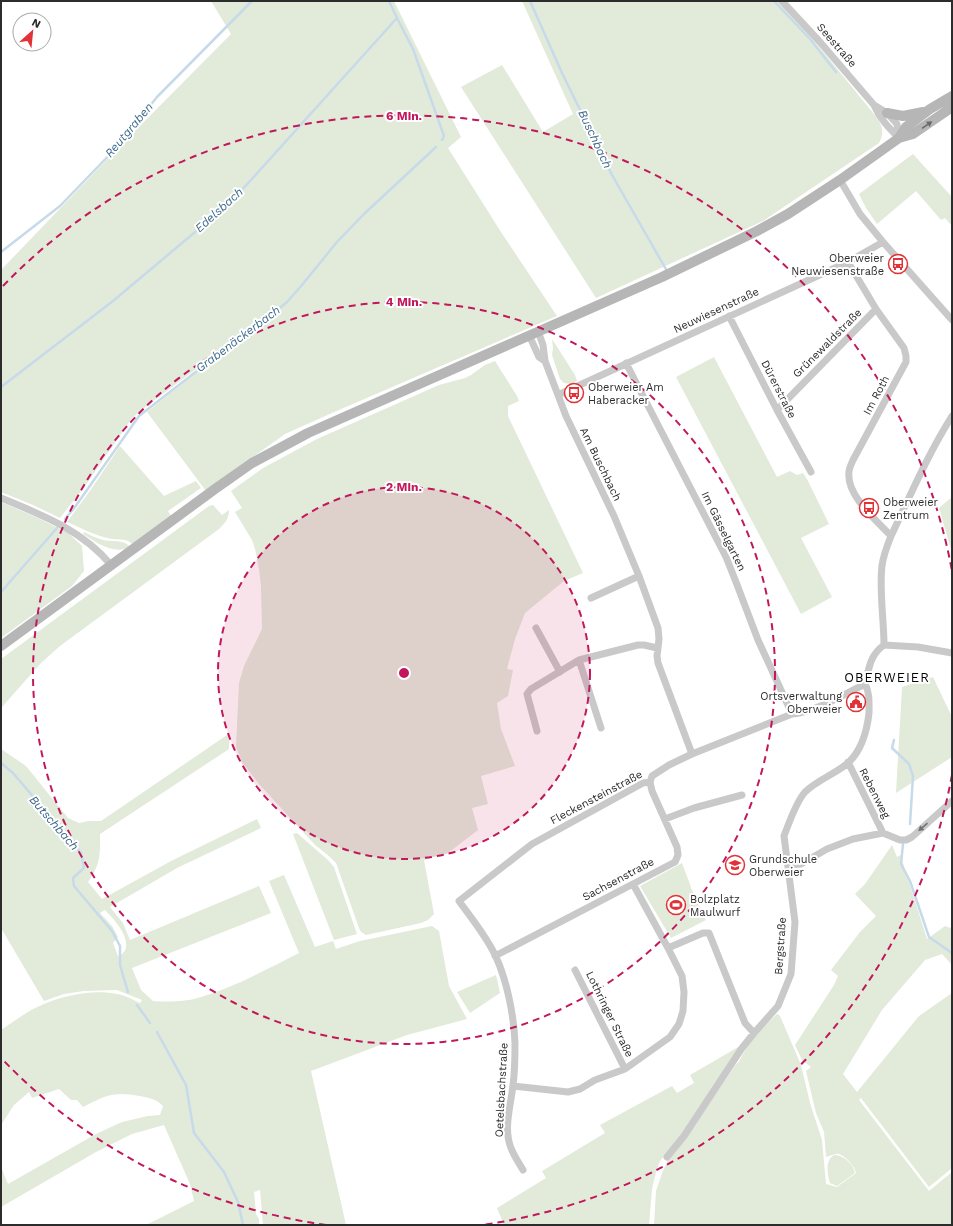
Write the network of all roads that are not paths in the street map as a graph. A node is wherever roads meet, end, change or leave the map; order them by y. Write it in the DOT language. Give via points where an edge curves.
graph roads {
  1 [pos="782,1"];
  2 [pos="952,96"];
  3 [pos="874,105"];
  4 [pos="952,107"];
  5 [pos="930,110"];
  6 [pos="887,113"];
  7 [pos="899,138"];
  8 [pos="840,180"];
  9 [pos="883,242"];
  10 [pos="848,262"];
  11 [pos="876,309"];
  12 [pos="729,316"];
  13 [pos="952,320"];
  14 [pos="534,333"];
  15 [pos="626,363"];
  16 [pos="558,395"];
  17 [pos="777,410"];
  18 [pos="952,416"];
  19 [pos="811,472"];
  20 [pos="1,498"];
  21 [pos="890,536"];
  22 [pos="111,565"];
  23 [pos="639,576"];
  24 [pos="590,598"];
  25 [pos="536,628"];
  26 [pos="884,645"];
  27 [pos="1,646"];
  28 [pos="657,648"];
  29 [pos="952,654"];
  30 [pos="579,660"];
  31 [pos="560,672"];
  32 [pos="864,684"];
  33 [pos="792,714"];
  34 [pos="601,728"];
  35 [pos="537,731"];
  36 [pos="692,754"];
  37 [pos="848,762"];
  38 [pos="650,782"];
  39 [pos="742,795"];
  40 [pos="952,801"];
  41 [pos="665,819"];
  42 [pos="884,833"];
  43 [pos="788,864"];
  44 [pos="633,884"];
  45 [pos="460,901"];
  46 [pos="668,948"];
  47 [pos="495,956"];
  48 [pos="575,970"];
  49 [pos="754,1033"];
  50 [pos="625,1068"];
  51 [pos="513,1086"];
  52 [pos="667,1157"];
  53 [pos="523,1170"];
  1 -- 3 [label="street, Seestraße"];
  2 -- 5 [label="main road"];
  3 -- 6 [label="street, Seestraße"];
  3 -- 7 [label="street, Seestraße" via="878,114"];
  7 -- 4 [label="main road, one-way" via="913,134"];
  5 -- 6 [label="main road" via="904,116"];
  5 -- 7 [label="main road" via="906,127"];
  6 -- 7 [label="street, Seestraße" via="897,124"];
  7 -- 8 [label="main road"];
  8 -- 9 [label="street" via="860,214"];
  8 -- 14 [label="main road" via="757,231 662,277"];
  9 -- 10 [label="street, Neuwiesenstraße"];
  9 -- 13 [label="street"];
  10 -- 11 [label="street, Im Roth"];
  10 -- 12 [label="street, Neuwiesenstraße"];
  11 -- 17 [label="street, Grünewaldstraße"];
  11 -- 21 [label="street, Im Roth" via="904,348 906,362 848,471 858,500"];
  12 -- 15 [label="street, Neuwiesenstraße"];
  12 -- 17 [label="street, Dürerstraße"];
  14 -- 16 [label="street, Am Buschbach" via="539,357 545,361"];
  14 -- 22 [label="main road" via="289,442 221,484"];
  15 -- 16 [label="street, Neuwiesenstraße"];
  15 -- 33 [label="street, Im Gässelgarten" via="726,557 758,640"];
  16 -- 23 [label="street, Am Buschbach"];
  17 -- 19 [label="street, Dürerstraße"];
  18 -- 21 [label="street"];
  20 -- 22 [label="street" via="71,530 92,545"];
  21 -- 26 [label="street" via="882,572"];
  22 -- 27 [label="main road"];
  23 -- 24 [label="street"];
  23 -- 28 [label="street, Am Buschbach" via="658,628"];
  25 -- 31 [label="street"];
  26 -- 29 [label="street" via="918,647"];
  26 -- 32 [label="street" via="872,657"];
  28 -- 30 [label="street" via="638,645"];
  28 -- 36 [label="street, Am Buschbach" via="658,663"];
  30 -- 31 [label="street"];
  30 -- 34 [label="street"];
  31 -- 35 [label="street" via="531,688 527,694"];
  32 -- 33 [label="street, Fleckensteinstraße" via="801,713"];
  32 -- 37 [label="street, Bergstraße" via="868,690 868,722 865,735"];
  33 -- 36 [label="street, Fleckensteinstraße"];
  36 -- 38 [label="street, Fleckensteinstraße" via="652,776"];
  37 -- 42 [label="street, Rebenweg"];
  37 -- 43 [label="street, Bergstraße" via="805,792 800,800 784,836"];
  38 -- 41 [label="street, Sachsenstraße"];
  38 -- 45 [label="street, Fleckensteinstraße" via="643,783 532,844"];
  39 -- 41 [label="street"];
  40 -- 42 [label="street, Rebenweg, one-way" via="906,840"];
  41 -- 44 [label="street, Sachsenstraße" via="677,847 678,855 675,862"];
  42 -- 43 [label="street, Rebenweg" via="853,840 801,864"];
  43 -- 49 [label="street, Bergstraße" via="795,922 791,974 778,1006"];
  44 -- 46 [label="street"];
  44 -- 47 [label="street, Sachsenstraße"];
  45 -- 47 [label="street, Oetelsbachstraße"];
  46 -- 49 [label="street" via="703,933 710,933 745,1023"];
  46 -- 50 [label="street" via="682,976 683,1012 679,1024 670,1037"];
  47 -- 51 [label="street, Oetelsbachstraße" via="502,972 515,1041"];
  48 -- 50 [label="street, Lothringer Straße"];
  49 -- 52 [label="street, Bergstraße"];
  50 -- 51 [label="street" via="568,1092"];
  51 -- 53 [label="street, Oetelsbachstraße" via="508,1116 509,1140"];
}
